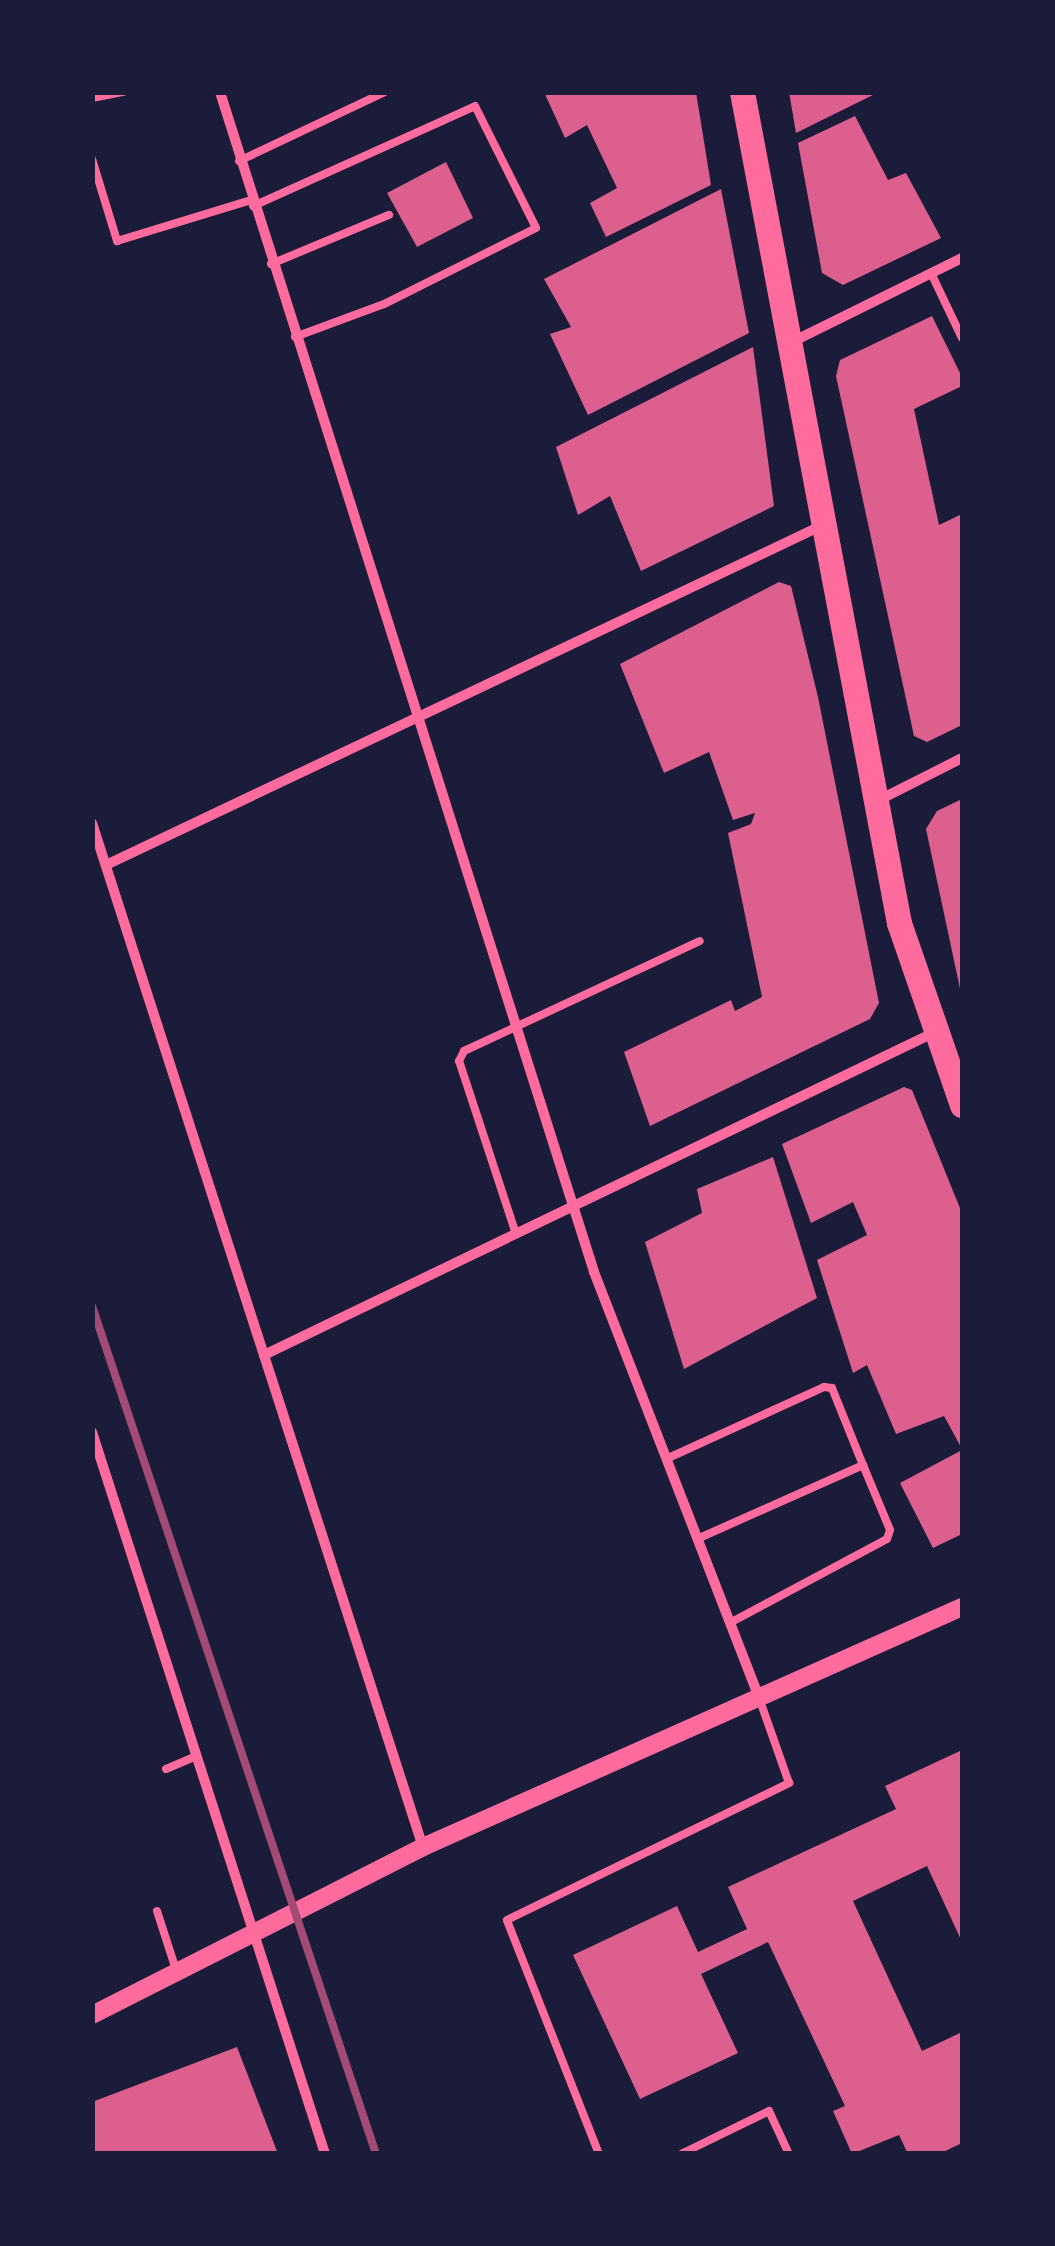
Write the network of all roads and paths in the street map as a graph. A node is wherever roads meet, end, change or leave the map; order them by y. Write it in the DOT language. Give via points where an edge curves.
graph roads {
  1 [pos="123,92"];
  2 [pos="220,92"];
  3 [pos="385,92"];
  4 [pos="742,92"];
  5 [pos="92,98"];
  6 [pos="92,159"];
  7 [pos="239,161"];
  8 [pos="252,203"];
  9 [pos="388,216"];
  10 [pos="962,258"];
  11 [pos="271,264"];
  12 [pos="931,273"];
  13 [pos="295,338"];
  14 [pos="962,338"];
  15 [pos="787,344"];
  16 [pos="822,526"];
  17 [pos="420,714"];
  18 [pos="962,758"];
  19 [pos="878,800"];
  20 [pos="92,823"];
  21 [pos="106,866"];
  22 [pos="700,941"];
  23 [pos="518,1027"];
  24 [pos="932,1033"];
  25 [pos="962,1105"];
  26 [pos="572,1202"];
  27 [pos="515,1231"];
  28 [pos="264,1355"];
  29 [pos="93,1437"];
  30 [pos="666,1459"];
  31 [pos="863,1465"];
  32 [pos="698,1539"];
  33 [pos="962,1606"];
  34 [pos="730,1623"];
  35 [pos="758,1694"];
  36 [pos="194,1757"];
  37 [pos="166,1770"];
  38 [pos="423,1847"];
  39 [pos="156,1911"];
  40 [pos="250,1938"];
  41 [pos="177,1973"];
  42 [pos="92,2015"];
  43 [pos="325,2154"];
  44 [pos="598,2154"];
  45 [pos="681,2154"];
  46 [pos="789,2154"];
  1 -- 5 [label="lane"];
  2 -- 7 [label="street"];
  3 -- 7 [label="lane"];
  4 -- 15 [label="main road"];
  6 -- 8 [label="lane" via="117,241"];
  7 -- 8 [label="street"];
  8 -- 11 [label="street"];
  8 -- 13 [label="lane" via="476,106 536,228 384,304"];
  9 -- 11 [label="lane"];
  10 -- 12 [label="street"];
  11 -- 13 [label="street"];
  12 -- 14 [label="lane"];
  12 -- 15 [label="street"];
  13 -- 17 [label="street"];
  15 -- 16 [label="main road"];
  16 -- 17 [label="street"];
  16 -- 19 [label="main road"];
  17 -- 21 [label="street"];
  17 -- 23 [label="street"];
  18 -- 19 [label="street"];
  19 -- 24 [label="main road" via="899,923"];
  20 -- 21 [label="street"];
  21 -- 28 [label="street"];
  22 -- 23 [label="lane"];
  23 -- 26 [label="street"];
  23 -- 27 [label="lane" via="464,1051 459,1060"];
  24 -- 25 [label="main road"];
  24 -- 26 [label="street"];
  26 -- 27 [label="street"];
  26 -- 30 [label="street"];
  27 -- 28 [label="street"];
  28 -- 38 [label="street"];
  29 -- 36 [label="street"];
  30 -- 31 [label="lane" via="824,1387 832,1388"];
  30 -- 32 [label="street"];
  31 -- 32 [label="lane"];
  31 -- 34 [label="lane" via="887,1540"];
  32 -- 34 [label="street"];
  33 -- 35 [label="street"];
  34 -- 35 [label="street"];
  35 -- 38 [label="street"];
  35 -- 44 [label="lane" via="789,1783 507,1920"];
  36 -- 37 [label="lane"];
  36 -- 40 [label="street"];
  38 -- 40 [label="street"];
  39 -- 41 [label="lane"];
  40 -- 41 [label="street"];
  40 -- 43 [label="street"];
  41 -- 42 [label="street"];
  45 -- 46 [label="lane" via="769,2111"];
}
